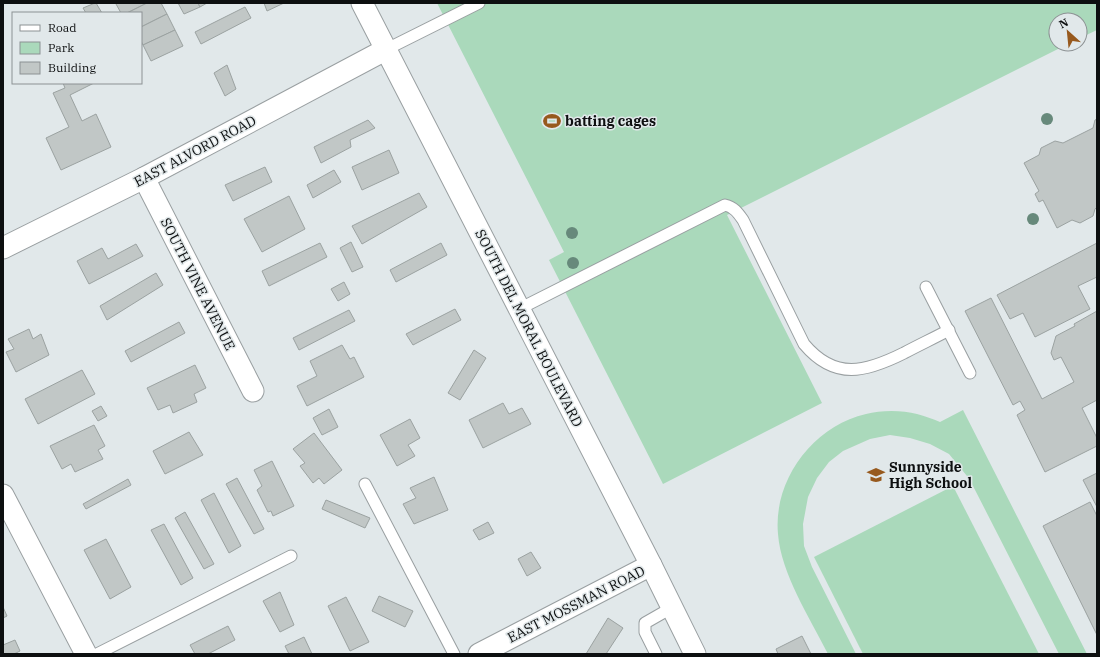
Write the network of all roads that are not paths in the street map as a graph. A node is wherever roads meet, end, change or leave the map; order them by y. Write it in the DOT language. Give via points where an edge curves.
graph roads {
  1 [pos="362,3"];
  2 [pos="479,3"];
  3 [pos="385,50"];
  4 [pos="144,178"];
  5 [pos="3,248"];
  6 [pos="926,286"];
  7 [pos="519,309"];
  8 [pos="949,330"];
  9 [pos="970,373"];
  10 [pos="253,391"];
  11 [pos="365,484"];
  12 [pos="3,495"];
  13 [pos="291,556"];
  14 [pos="651,565"];
  15 [pos="672,607"];
  16 [pos="482,653"];
  17 [pos="86,654"];
  18 [pos="97,654"];
  19 [pos="454,654"];
  20 [pos="656,654"];
  21 [pos="695,654"];
  1 -- 3 [label="street, SOUTH DEL MORAL BOULEVARD"];
  2 -- 3 [label="lane"];
  3 -- 4 [label="street, EAST ALVORD ROAD"];
  3 -- 7 [label="street, SOUTH DEL MORAL BOULEVARD"];
  4 -- 5 [label="street, EAST ALVORD ROAD"];
  4 -- 10 [label="street, SOUTH VINE AVENUE"];
  6 -- 8 [label="lane"];
  7 -- 8 [label="lane" via="725,205 736,210 742,220 804,344 813,355 824,362 839,368 857,370 873,366"];
  7 -- 14 [label="street, SOUTH DEL MORAL BOULEVARD"];
  8 -- 9 [label="lane"];
  11 -- 19 [label="lane"];
  12 -- 17 [label="street"];
  13 -- 18 [label="lane"];
  14 -- 15 [label="street, SOUTH DEL MORAL BOULEVARD"];
  14 -- 16 [label="street, EAST MOSSMAN ROAD"];
  15 -- 20 [label="lane" via="645,623 645,632"];
  15 -- 21 [label="street, SOUTH DEL MORAL BOULEVARD"];
}
